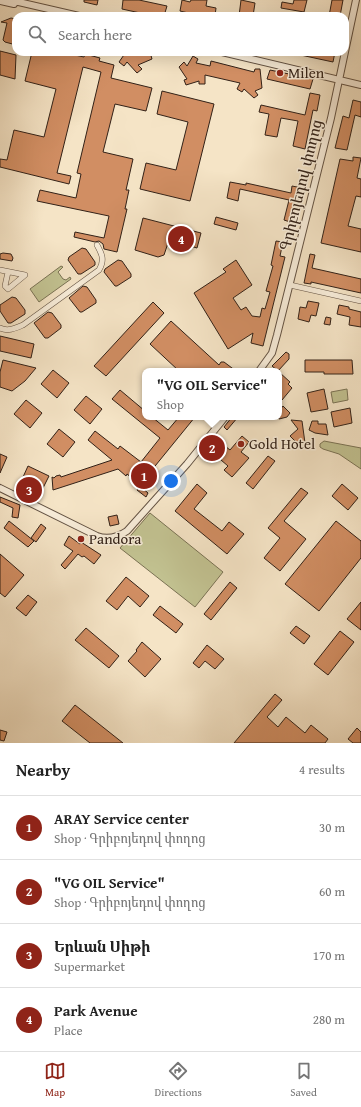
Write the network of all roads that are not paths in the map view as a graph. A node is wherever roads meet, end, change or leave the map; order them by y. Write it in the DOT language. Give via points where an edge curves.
graph roads {
  1 [pos="10,0"];
  2 [pos="356,0"];
  3 [pos="360,0"];
  4 [pos="0,1"];
  5 [pos="48,12"];
  6 [pos="62,12"];
  7 [pos="349,37"];
  8 [pos="349,46"];
  9 [pos="240,56"];
  10 [pos="249,56"];
  11 [pos="345,56"];
  12 [pos="347,56"];
  13 [pos="341,79"];
  14 [pos="361,84"];
  15 [pos="97,245"];
  16 [pos="0,270"];
  17 [pos="8,272"];
  18 [pos="292,285"];
  19 [pos="361,301"];
  20 [pos="0,328"];
  21 [pos="261,368"];
  22 [pos="264,368"];
  23 [pos="219,420"];
  24 [pos="224,420"];
  25 [pos="0,484"];
  26 [pos="0,488"];
  27 [pos="41,506"];
  28 [pos="112,536"];
  1 -- 6 [label="street"];
  2 -- 7 [label="street, Գրիբոյեդով փողոց"];
  3 -- 8 [label="street, Գրիբոյեդով փողոց"];
  4 -- 5 [label="street"];
  9 -- 13 [label="street"];
  10 -- 13 [label="street"];
  11 -- 13 [label="street, Գրիբոյեդով փողոց"];
  12 -- 13 [label="street, Գրիբոյեդով փողոց"];
  13 -- 14 [label="street"];
  13 -- 18 [label="street, Գրիբոյեդով փողոց"];
  15 -- 20 [label="street" via="103,254 99,270 23,325 12,330"];
  16 -- 17 [label="street"];
  18 -- 19 [label="street"];
  18 -- 21 [label="street, Գրիբոյեդով փողոց" via="272,353"];
  18 -- 22 [label="street, Գրիբոյեդով փողոց" via="275,354"];
  23 -- 28 [label="street" via="131,523"];
  24 -- 28 [label="street" via="127,531"];
  25 -- 27 [label="street"];
  26 -- 27 [label="street"];
  27 -- 28 [label="street" via="101,535"];
}
